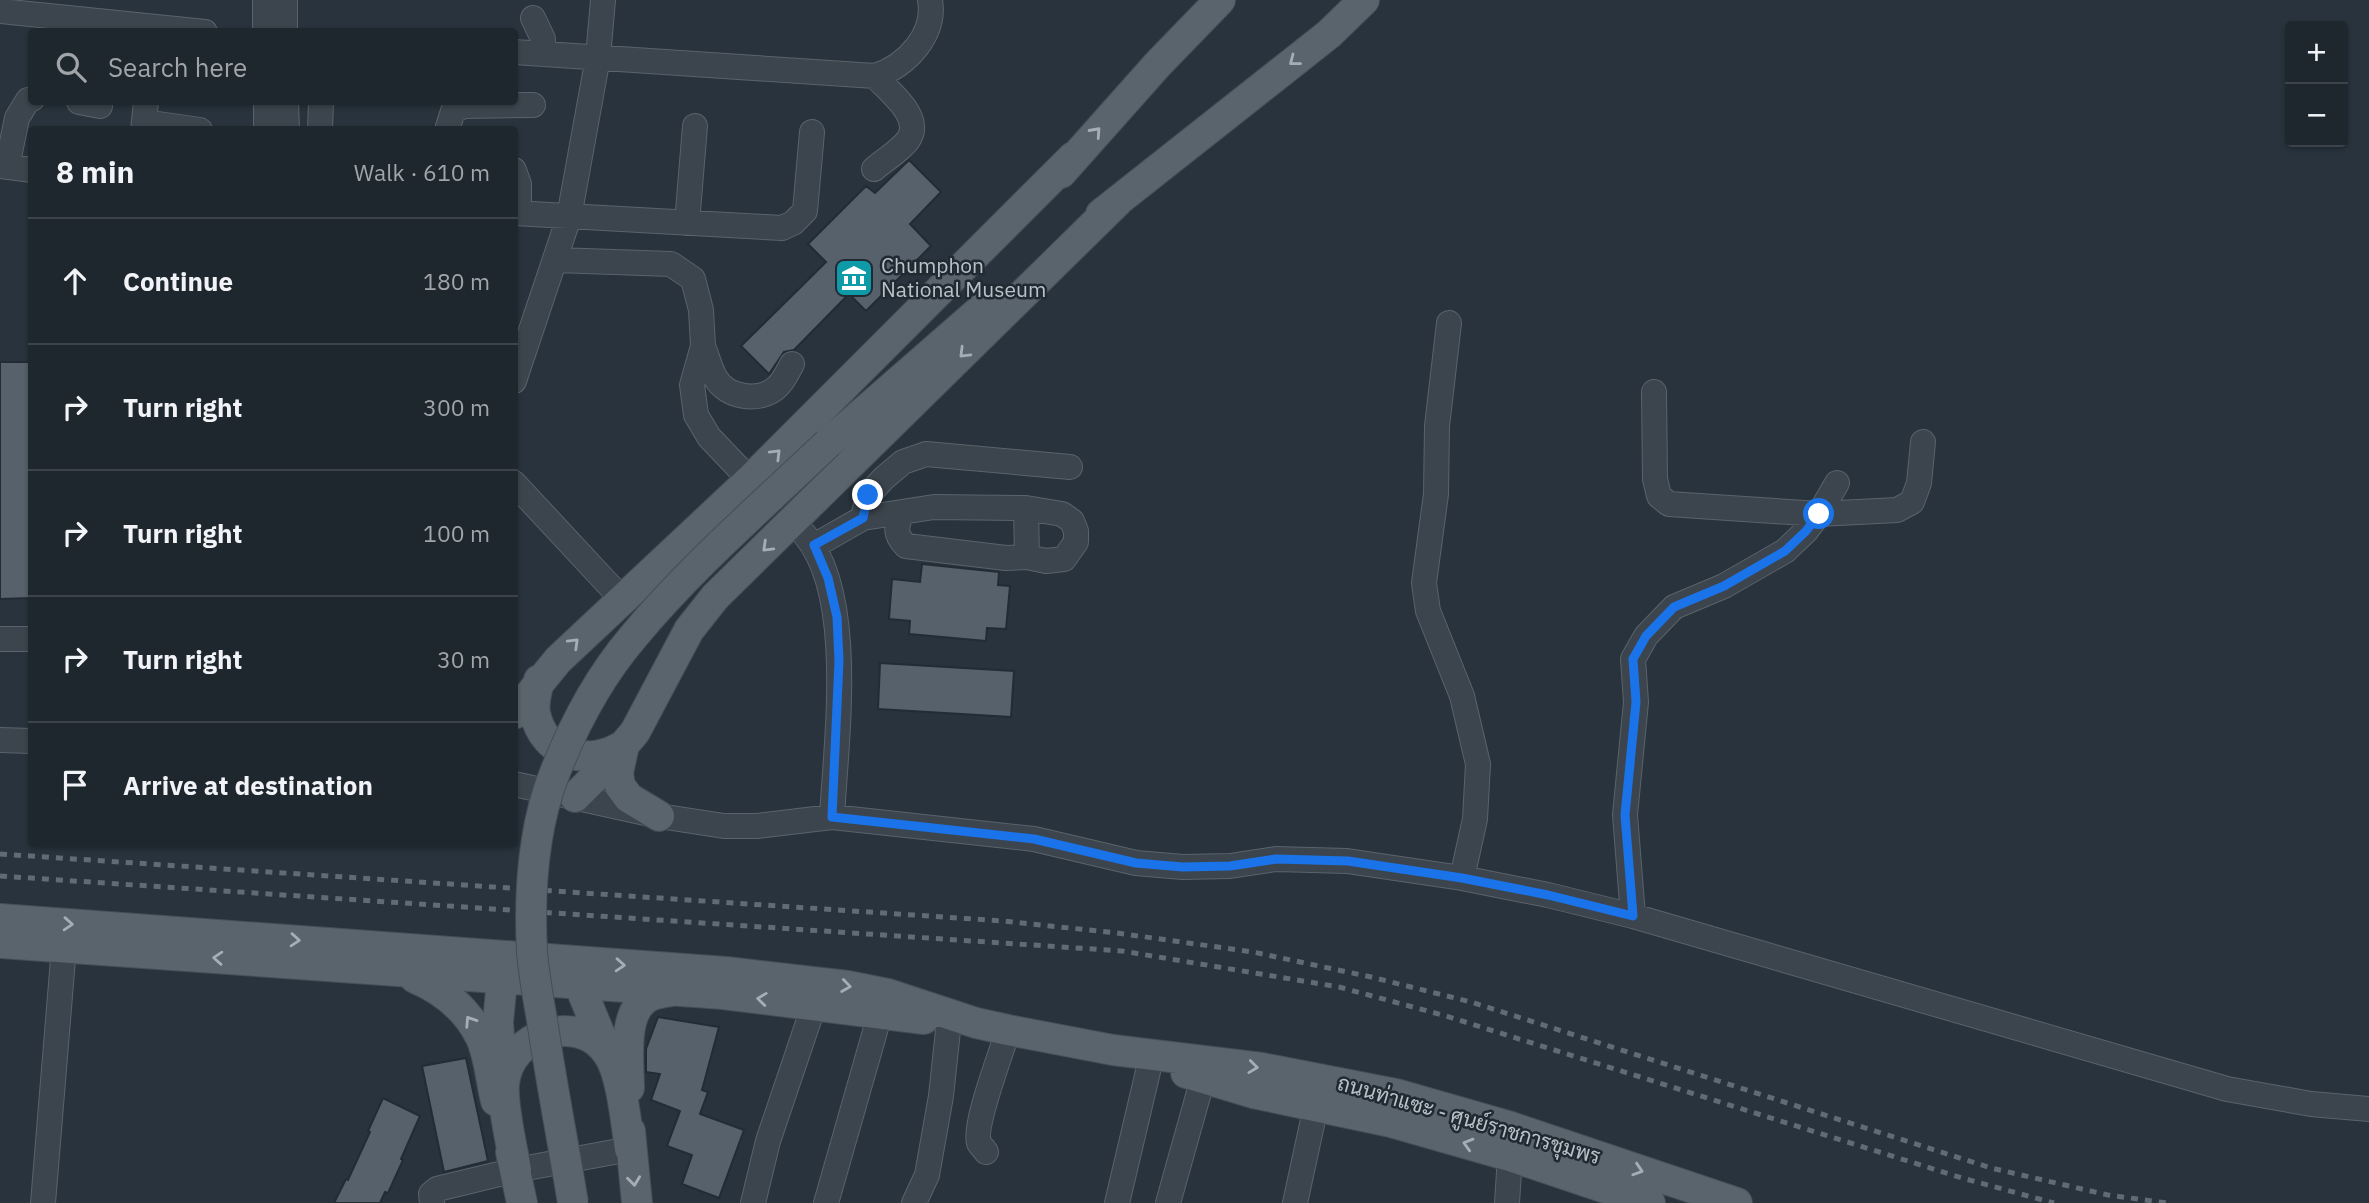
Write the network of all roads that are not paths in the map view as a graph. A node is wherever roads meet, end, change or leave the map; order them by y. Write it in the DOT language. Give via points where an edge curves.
graph roads {
  1 [pos="265,0"];
  2 [pos="285,0"];
  3 [pos="603,0"];
  4 [pos="930,0"];
  5 [pos="1220,0"];
  6 [pos="1346,0"];
  7 [pos="1364,0"];
  8 [pos="84,10"];
  9 [pos="0,12"];
  10 [pos="533,18"];
  11 [pos="148,28"];
  12 [pos="265,28"];
  13 [pos="285,28"];
  14 [pos="1329,34"];
  15 [pos="518,52"];
  16 [pos="541,54"];
  17 [pos="598,57"];
  18 [pos="875,76"];
  19 [pos="28,100"];
  20 [pos="266,105"];
  21 [pos="286,105"];
  22 [pos="321,105"];
  23 [pos="533,105"];
  24 [pos="144,118"];
  25 [pos="181,126"];
  26 [pos="266,126"];
  27 [pos="287,126"];
  28 [pos="320,126"];
  29 [pos="448,126"];
  30 [pos="695,126"];
  31 [pos="812,132"];
  32 [pos="1073,157"];
  33 [pos="13,168"];
  34 [pos="874,169"];
  35 [pos="518,181"];
  36 [pos="518,198"];
  37 [pos="1117,202"];
  38 [pos="518,213"];
  39 [pos="569,217"];
  40 [pos="687,223"];
  41 [pos="556,260"];
  42 [pos="1449,323"];
  43 [pos="703,346"];
  44 [pos="792,364"];
  45 [pos="518,369"];
  46 [pos="1654,392"];
  47 [pos="1923,442"];
  48 [pos="828,443"];
  49 [pos="1070,467"];
  50 [pos="750,480"];
  51 [pos="1837,483"];
  52 [pos="518,487"];
  53 [pos="1026,508"];
  54 [pos="902,513"];
  55 [pos="1819,514"];
  56 [pos="863,518"];
  57 [pos="794,521"];
  58 [pos="814,545"];
  59 [pos="1027,557"];
  60 [pos="621,598"];
  61 [pos="0,639"];
  62 [pos="28,639"];
  63 [pos="529,700"];
  64 [pos="518,723"];
  65 [pos="0,740"];
  66 [pos="28,741"];
  67 [pos="618,749"];
  68 [pos="518,785"];
  69 [pos="575,797"];
  70 [pos="659,816"];
  71 [pos="832,817"];
  72 [pos="1462,878"];
  73 [pos="1633,916"];
  74 [pos="0,919"];
  75 [pos="0,943"];
  76 [pos="64,947"];
  77 [pos="503,967"];
  78 [pos="402,972"];
  79 [pos="578,973"];
  80 [pos="672,991"];
  81 [pos="814,1005"];
  82 [pos="880,1014"];
  83 [pos="963,1022"];
  84 [pos="1008,1030"];
  85 [pos="1113,1050"];
  86 [pos="608,1054"];
  87 [pos="1150,1063"];
  88 [pos="1203,1077"];
  89 [pos="503,1086"];
  90 [pos="1316,1106"];
  91 [pos="2369,1110"];
  92 [pos="1510,1142"];
  93 [pos="630,1149"];
  94 [pos="986,1152"];
  95 [pos="516,1170"];
  96 [pos="43,1203"];
  97 [pos="432,1203"];
  98 [pos="522,1203"];
  99 [pos="573,1203"];
  100 [pos="637,1203"];
  101 [pos="753,1203"];
  102 [pos="826,1203"];
  103 [pos="914,1203"];
  104 [pos="1117,1203"];
  105 [pos="1168,1203"];
  106 [pos="1295,1203"];
  107 [pos="1507,1203"];
  108 [pos="1650,1203"];
  109 [pos="1737,1203"];
  1 -- 12 [label="street"];
  2 -- 13 [label="street"];
  3 -- 17 [label="street"];
  4 -- 18 [label="street" via="929,29 918,47"];
  32 -- 5 [label="main road, one-way"];
  6 -- 14 [label="main road"];
  7 -- 14 [label="main road"];
  8 -- 9 [label="street"];
  8 -- 11 [label="street"];
  10 -- 16 [label="street" via="543,39"];
  14 -- 37 [label="main road, one-way"];
  15 -- 16 [label="street"];
  16 -- 17 [label="street"];
  17 -- 18 [label="street"];
  17 -- 39 [label="street"];
  18 -- 34 [label="street" via="911,116 913,127 908,140"];
  19 -- 33 [label="street" via="17,118"];
  20 -- 26 [label="street"];
  21 -- 27 [label="street"];
  22 -- 28 [label="street"];
  23 -- 29 [label="street" via="464,106 453,111"];
  24 -- 25 [label="street"];
  30 -- 40 [label="street"];
  31 -- 40 [label="street" via="805,211 793,223 782,228"];
  32 -- 48 [label="main road" via="993,259"];
  50 -- 32 [label="main road, one-way"];
  35 -- 36 [label="street"];
  37 -- 48 [label="main road" via="1020,276"];
  37 -- 57 [label="main road, one-way"];
  38 -- 39 [label="street"];
  39 -- 40 [label="street"];
  39 -- 41 [label="street"];
  41 -- 43 [label="street" via="671,264 693,279"];
  41 -- 45 [label="street"];
  42 -- 72 [label="street" via="1424,583 1428,611 1462,696 1478,764 1475,819"];
  43 -- 44 [label="street" via="715,379 740,397 776,389"];
  43 -- 50 [label="street" via="692,385 696,415 709,437"];
  46 -- 55 [label="street" via="1655,479 1659,496 1669,504"];
  47 -- 55 [label="street" via="1912,502 1897,510"];
  48 -- 99 [label="main road, bridge" via="631,639 602,679 554,775 535,857 533,954"];
  49 -- 56 [label="street" via="926,454 903,462 884,478 868,495"];
  50 -- 60 [label="main road"];
  51 -- 55 [label="street"];
  52 -- 60 [label="street"];
  53 -- 54 [label="street" via="934,507"];
  53 -- 59 [label="street"];
  53 -- 59 [label="street" via="1062,514 1076,531 1076,542 1064,559"];
  54 -- 56 [label="street"];
  54 -- 59 [label="street" via="896,527 906,546"];
  55 -- 73 [label="street" via="1785,551 1724,586 1674,607 1646,636 1633,659 1636,702 1625,815"];
  56 -- 58 [label="street"];
  57 -- 58 [label="street"];
  57 -- 67 [label="main road, one-way" via="715,597 690,630 635,732"];
  58 -- 71 [label="street" via="837,617"];
  63 -- 60 [label="main road, one-way"];
  61 -- 62 [label="street"];
  63 -- 64 [label="main road"];
  63 -- 67 [label="main road" via="548,739 563,751 590,758"];
  65 -- 66 [label="street"];
  67 -- 69 [label="main road"];
  67 -- 70 [label="main road" via="620,786 629,798"];
  68 -- 69 [label="street"];
  69 -- 70 [label="street"];
  70 -- 71 [label="street" via="724,826"];
  71 -- 72 [label="street" via="1034,839 1136,863 1206,866 1309,859"];
  72 -- 73 [label="street"];
  73 -- 91 [label="street" via="2227,1089"];
  74 -- 77 [label="main road, one-way"];
  75 -- 76 [label="main road"];
  78 -- 76 [label="main road, one-way"];
  76 -- 96 [label="street"];
  77 -- 78 [label="main road"];
  77 -- 79 [label="main road"];
  77 -- 89 [label="main road" via="498,1022"];
  95 -- 78 [label="main road, one-way" via="481,1037 449,996"];
  79 -- 80 [label="main road"];
  79 -- 83 [label="main road, one-way" via="726,972 848,986 888,994"];
  79 -- 86 [label="main road"];
  81 -- 80 [label="main road, one-way"];
  80 -- 93 [label="main road" via="642,1002 628,1034"];
  81 -- 82 [label="main road"];
  81 -- 101 [label="street" via="768,1141"];
  82 -- 83 [label="main road"];
  82 -- 102 [label="street"];
  83 -- 84 [label="main road, ถนนท่าแซะ - ศูนย์ราชการชุมพร"];
  83 -- 103 [label="street" via="941,1096 928,1175"];
  84 -- 85 [label="main road, ถนนท่าแซะ - ศูนย์ราชการชุมพร"];
  84 -- 94 [label="street" via="984,1102 979,1144"];
  85 -- 87 [label="main road, ถนนท่าแซะ - ศูนย์ราชการชุมพร"];
  85 -- 92 [label="main road, ถนนท่าแซะ - ศูนย์ราชการชุมพร, one-way" via="1262,1068 1396,1094"];
  86 -- 89 [label="main road" via="576,1032 540,1035 514,1055"];
  86 -- 93 [label="main road"];
  87 -- 88 [label="main road, ถนนท่าแซะ - ศูนย์ราชการชุมพร"];
  87 -- 104 [label="street"];
  88 -- 90 [label="main road, ถนนท่าแซะ - ศูนย์ราชการชุมพร"];
  88 -- 105 [label="street"];
  89 -- 95 [label="main road"];
  92 -- 90 [label="main road, ถนนท่าแซะ - ศูนย์ราชการชุมพร, one-way"];
  90 -- 106 [label="street"];
  92 -- 107 [label="street"];
  92 -- 108 [label="main road, ถนนท่าแซะ - ศูนย์ราชการชุมพร"];
  92 -- 109 [label="main road, ถนนท่าแซะ - ศูนย์ราชการชุมพร, one-way"];
  93 -- 95 [label="street"];
  93 -- 100 [label="main road, one-way"];
  95 -- 97 [label="street" via="437,1189 431,1194"];
  95 -- 98 [label="main road"];
}
